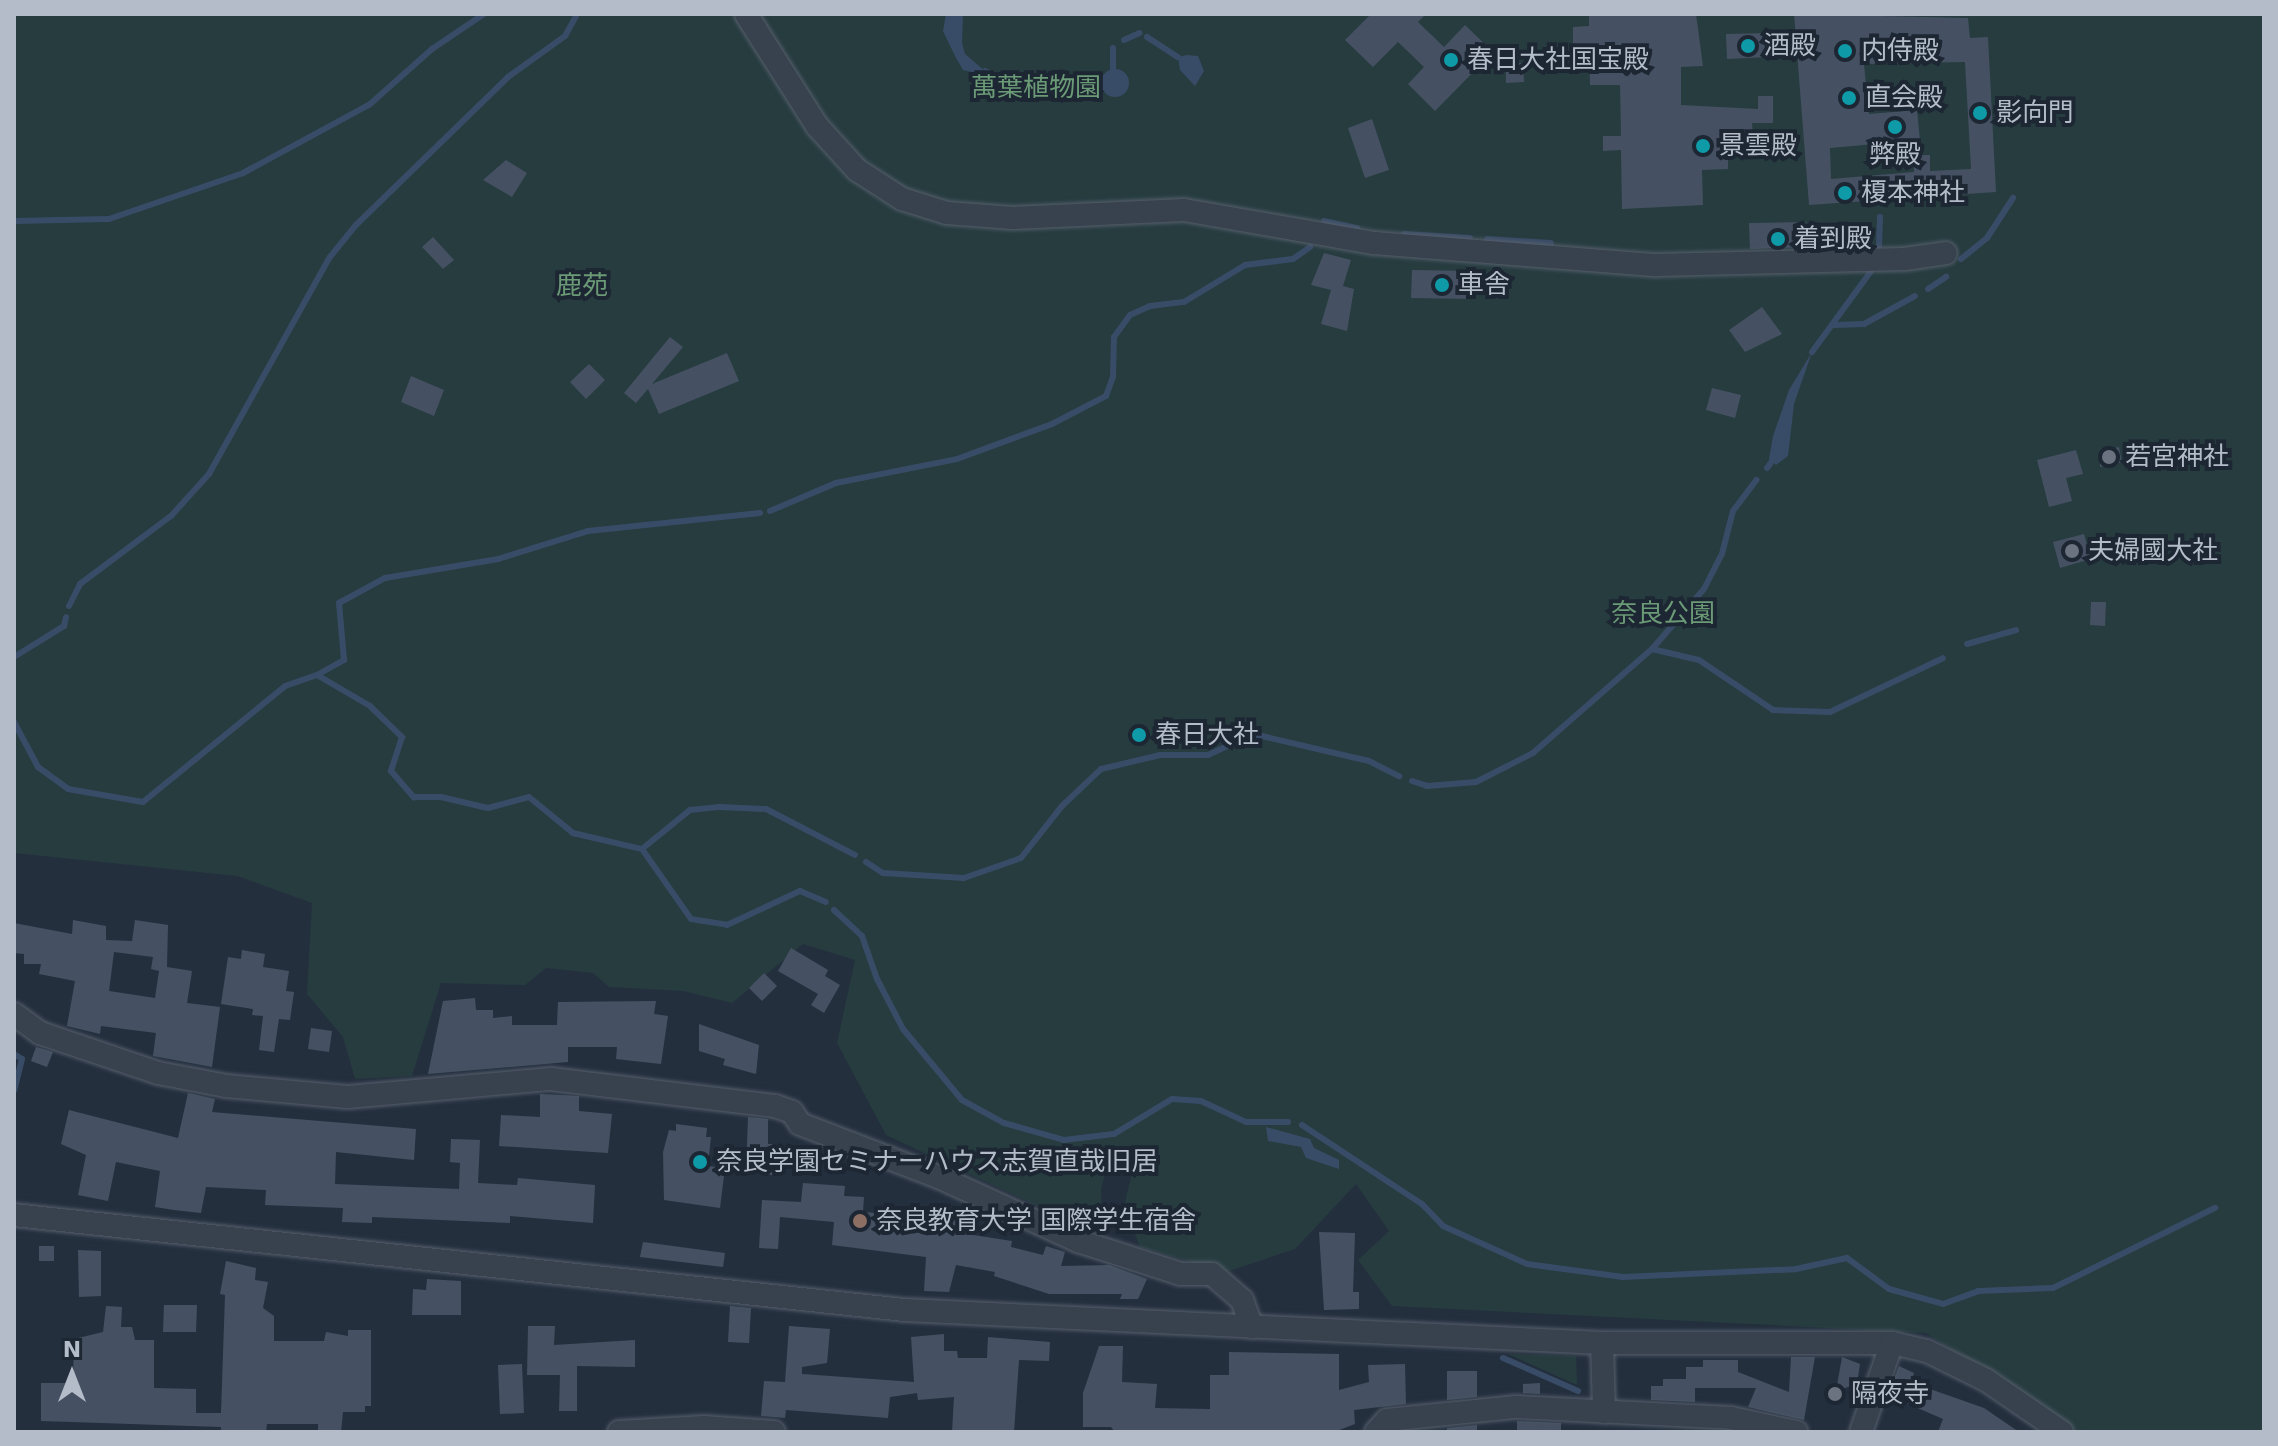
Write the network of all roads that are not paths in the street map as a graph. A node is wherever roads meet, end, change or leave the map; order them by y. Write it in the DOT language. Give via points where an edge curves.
graph roads {
  1 [pos="746,14"];
  2 [pos="1946,253"];
  3 [pos="14,1014"];
  4 [pos="14,1215"];
  5 [pos="1252,1327"];
  6 [pos="1602,1343"];
  7 [pos="1892,1343"];
  8 [pos="1604,1412"];
  9 [pos="619,1432"];
  10 [pos="774,1432"];
  11 [pos="1376,1432"];
  12 [pos="1797,1432"];
  13 [pos="1861,1432"];
  14 [pos="2062,1432"];
  1 -- 2 [label="street" via="803,107 857,170 902,199 947,213 1013,218 1184,210 1389,245 1656,265 1905,259"];
  3 -- 5 [label="street" via="40,1033 143,1068 226,1086 348,1097 551,1079 775,1106 792,1112 800,1124 941,1178 1078,1241 1181,1274 1212,1274 1242,1300"];
  4 -- 5 [label="street" via="905,1310"];
  5 -- 6 [label="street"];
  6 -- 7 [label="street"];
  6 -- 8 [label="street"];
  7 -- 13 [label="street"];
  7 -- 14 [label="street" via="1927,1351 1986,1380"];
  8 -- 11 [label="street" via="1516,1407 1387,1420"];
  8 -- 12 [label="street" via="1731,1418"];
  9 -- 10 [label="street" via="704,1427"];
}
